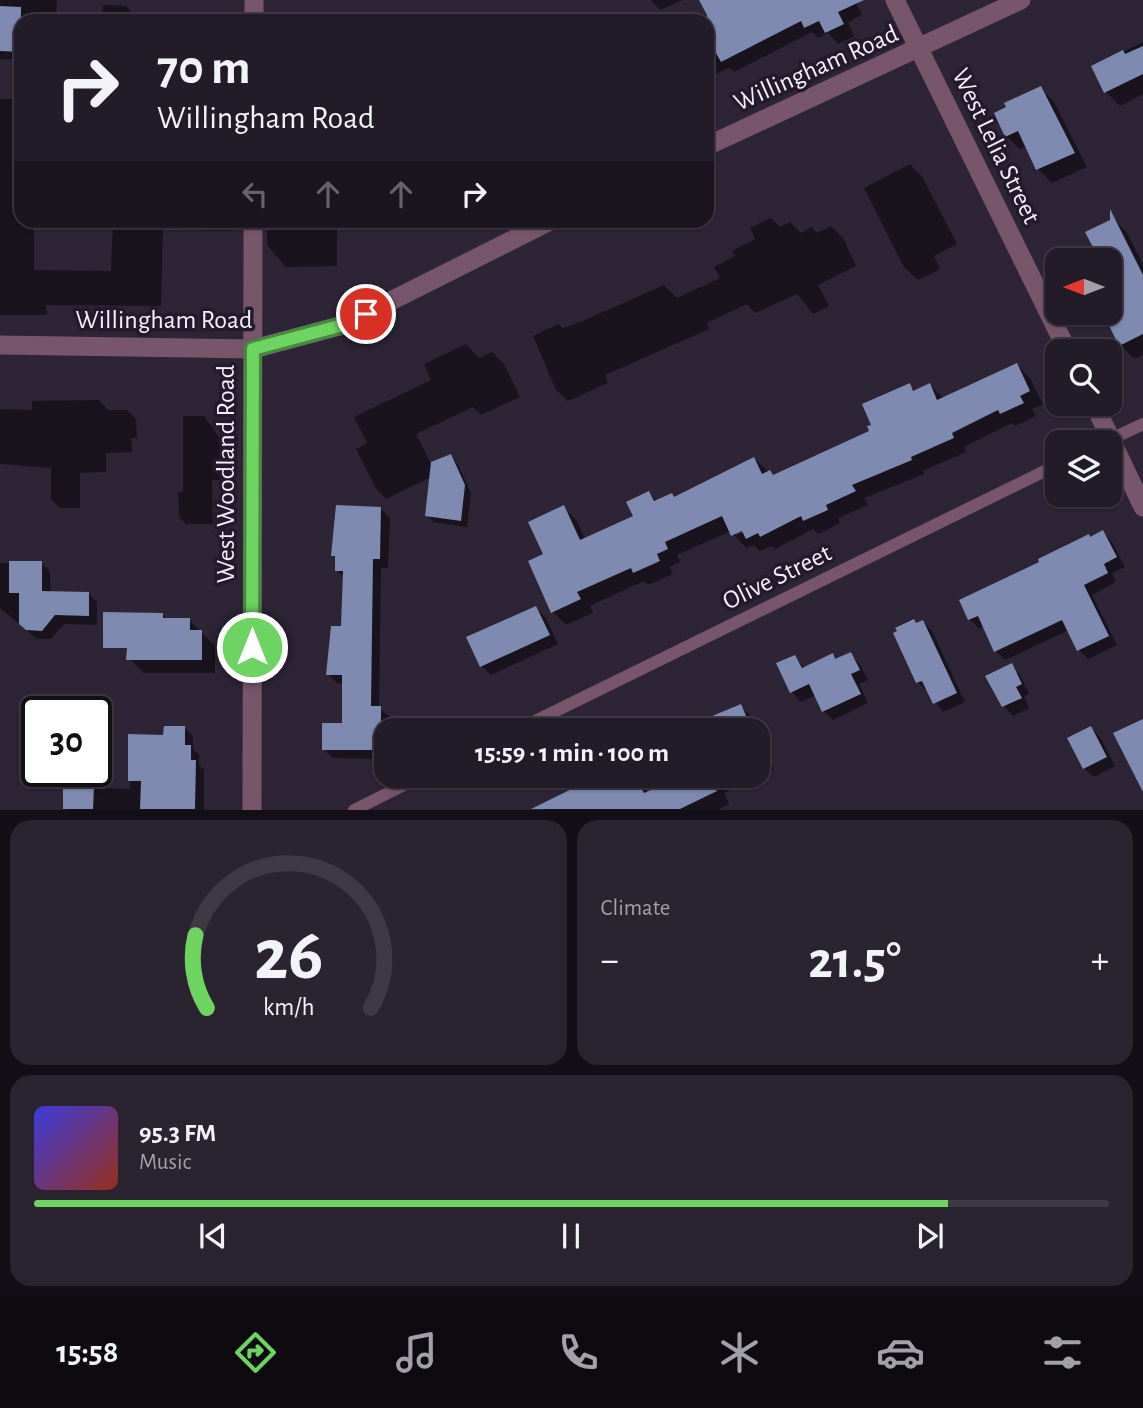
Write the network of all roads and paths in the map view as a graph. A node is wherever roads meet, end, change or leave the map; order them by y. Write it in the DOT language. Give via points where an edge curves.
graph roads {
  1 [pos="895,0"];
  2 [pos="1021,0"];
  3 [pos="919,50"];
  4 [pos="714,143"];
  5 [pos="253,228"];
  6 [pos="536,228"];
  7 [pos="1062,339"];
  8 [pos="0,345"];
  9 [pos="253,349"];
  10 [pos="1143,424"];
  11 [pos="1122,434"];
  12 [pos="1122,468"];
  13 [pos="1045,471"];
  14 [pos="1143,507"];
  15 [pos="541,718"];
  16 [pos="398,788"];
  17 [pos="251,810"];
  18 [pos="354,810"];
  1 -- 3 [label="street, West Lelia Street"];
  2 -- 3 [label="street, Willingham Road"];
  3 -- 4 [label="street, Willingham Road"];
  3 -- 7 [label="street, West Lelia Street"];
  5 -- 9 [label="street, West Woodland Road"];
  6 -- 9 [label="street, Willingham Road" via="343,325"];
  8 -- 9 [label="street, Willingham Road"];
  9 -- 17 [label="street, West Woodland Road"];
  10 -- 11 [label="lane"];
  12 -- 14 [label="street"];
  13 -- 15 [label="lane, Olive Street"];
  16 -- 18 [label="lane"];
}
